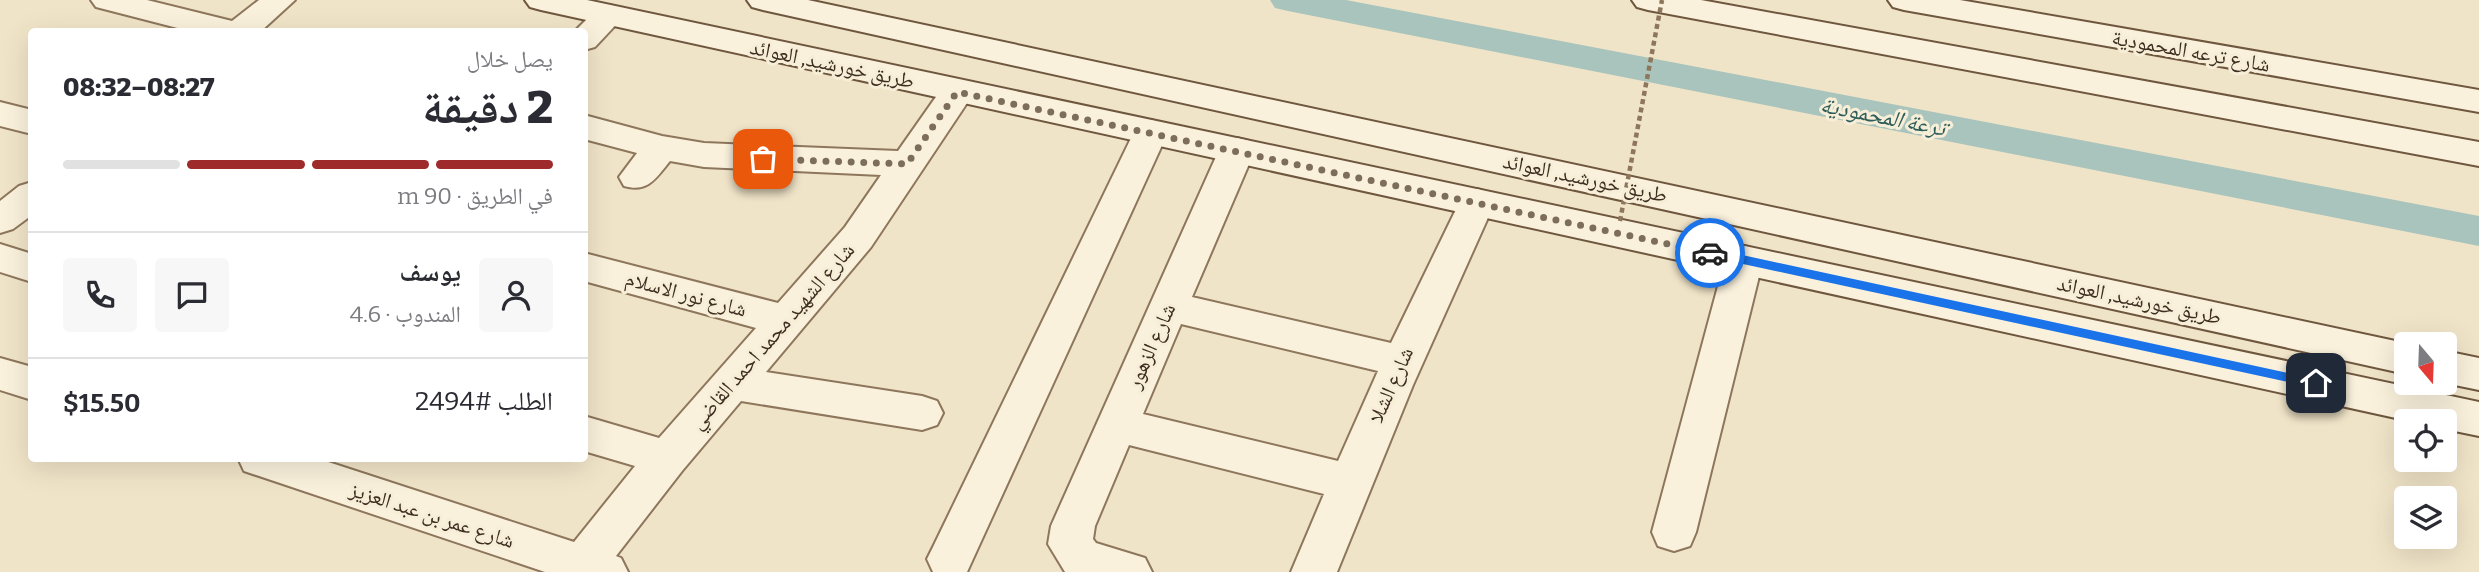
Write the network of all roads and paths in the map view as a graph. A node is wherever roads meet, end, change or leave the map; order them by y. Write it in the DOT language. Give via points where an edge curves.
graph roads {
  1 [pos="107,0"];
  2 [pos="279,0"];
  3 [pos="541,0"];
  4 [pos="764,0"];
  5 [pos="1648,0"];
  6 [pos="1662,0"];
  7 [pos="1904,0"];
  8 [pos="153,23"];
  9 [pos="597,27"];
  10 [pos="200,28"];
  11 [pos="243,28"];
  12 [pos="1155,85"];
  13 [pos="957,92"];
  14 [pos="2479,101"];
  15 [pos="588,128"];
  16 [pos="1151,132"];
  17 [pos="663,148"];
  18 [pos="1237,150"];
  19 [pos="2479,154"];
  20 [pos="785,160"];
  21 [pos="907,164"];
  22 [pos="1345,173"];
  23 [pos="637,177"];
  24 [pos="761,187"];
  25 [pos="28,198"];
  26 [pos="1477,202"];
  27 [pos="0,220"];
  28 [pos="1620,221"];
  29 [pos="0,258"];
  30 [pos="1744,260"];
  31 [pos="28,267"];
  32 [pos="588,269"];
  33 [pos="1169,306"];
  34 [pos="788,321"];
  35 [pos="2394,355"];
  36 [pos="1401,361"];
  37 [pos="2457,369"];
  38 [pos="0,374"];
  39 [pos="2479,374"];
  40 [pos="28,383"];
  41 [pos="733,383"];
  42 [pos="922,413"];
  43 [pos="2479,419"];
  44 [pos="1117,425"];
  45 [pos="588,434"];
  46 [pos="667,458"];
  47 [pos="271,462"];
  48 [pos="1349,482"];
  49 [pos="1674,532"];
  50 [pos="950,559"];
  51 [pos="588,570"];
  52 [pos="1129,572"];
  53 [pos="1314,572"];
  1 -- 8 [label="street"];
  2 -- 11 [label="street"];
  3 -- 9 [label="street, طريق خورشيد, العوائد"];
  4 -- 12 [label="street, طريق خورشيد, العوائد"];
  5 -- 19 [label="street"];
  6 -- 28 [label="path, bridge"];
  7 -- 14 [label="street, شارع ترعه المحمودية"];
  8 -- 10 [label="street"];
  9 -- 13 [label="street, طريق خورشيد, العوائد"];
  12 -- 22 [label="street"];
  12 -- 35 [label="street, طريق خورشيد, العوائد"];
  13 -- 16 [label="street, طريق خورشيد, العوائد"];
  13 -- 21 [label="street, شارع الشهيد محمد احمد القاضي"];
  15 -- 17 [label="street"];
  16 -- 18 [label="street, طريق خورشيد, العوائد"];
  16 -- 50 [label="street"];
  17 -- 20 [label="street"];
  17 -- 23 [label="street"];
  18 -- 22 [label="street, طريق خورشيد, العوائد"];
  18 -- 33 [label="street, شارع الزهور"];
  20 -- 21 [label="street"];
  20 -- 24 [label="street"];
  21 -- 34 [label="street, شارع الشهيد محمد احمد القاضي" via="858,237"];
  22 -- 26 [label="street, طريق خورشيد, العوائد"];
  25 -- 27 [label="street"];
  26 -- 30 [label="street, طريق خورشيد, العوائد"];
  26 -- 36 [label="street, شارع الشلا"];
  29 -- 31 [label="street"];
  30 -- 43 [label="street, طريق خورشيد, العوائد"];
  30 -- 49 [label="street"];
  32 -- 34 [label="street, شارع نور الاسلام"];
  33 -- 36 [label="street"];
  33 -- 44 [label="street, شارع الزهور"];
  34 -- 41 [label="street, شارع الشهيد محمد احمد القاضي"];
  36 -- 48 [label="street, شارع الشلا"];
  37 -- 39 [label="street"];
  38 -- 40 [label="street"];
  41 -- 42 [label="street"];
  41 -- 46 [label="street, شارع الشهيد محمد احمد القاضي"];
  44 -- 48 [label="street"];
  44 -- 52 [label="street, شارع الزهور" via="1073,526 1070,544 1082,559"];
  45 -- 46 [label="street"];
  46 -- 51 [label="street, شارع الشهيد محمد احمد القاضي"];
  47 -- 51 [label="street, شارع عمر بن عبد العزيز"];
  48 -- 53 [label="street, شارع الشلا"];
}
